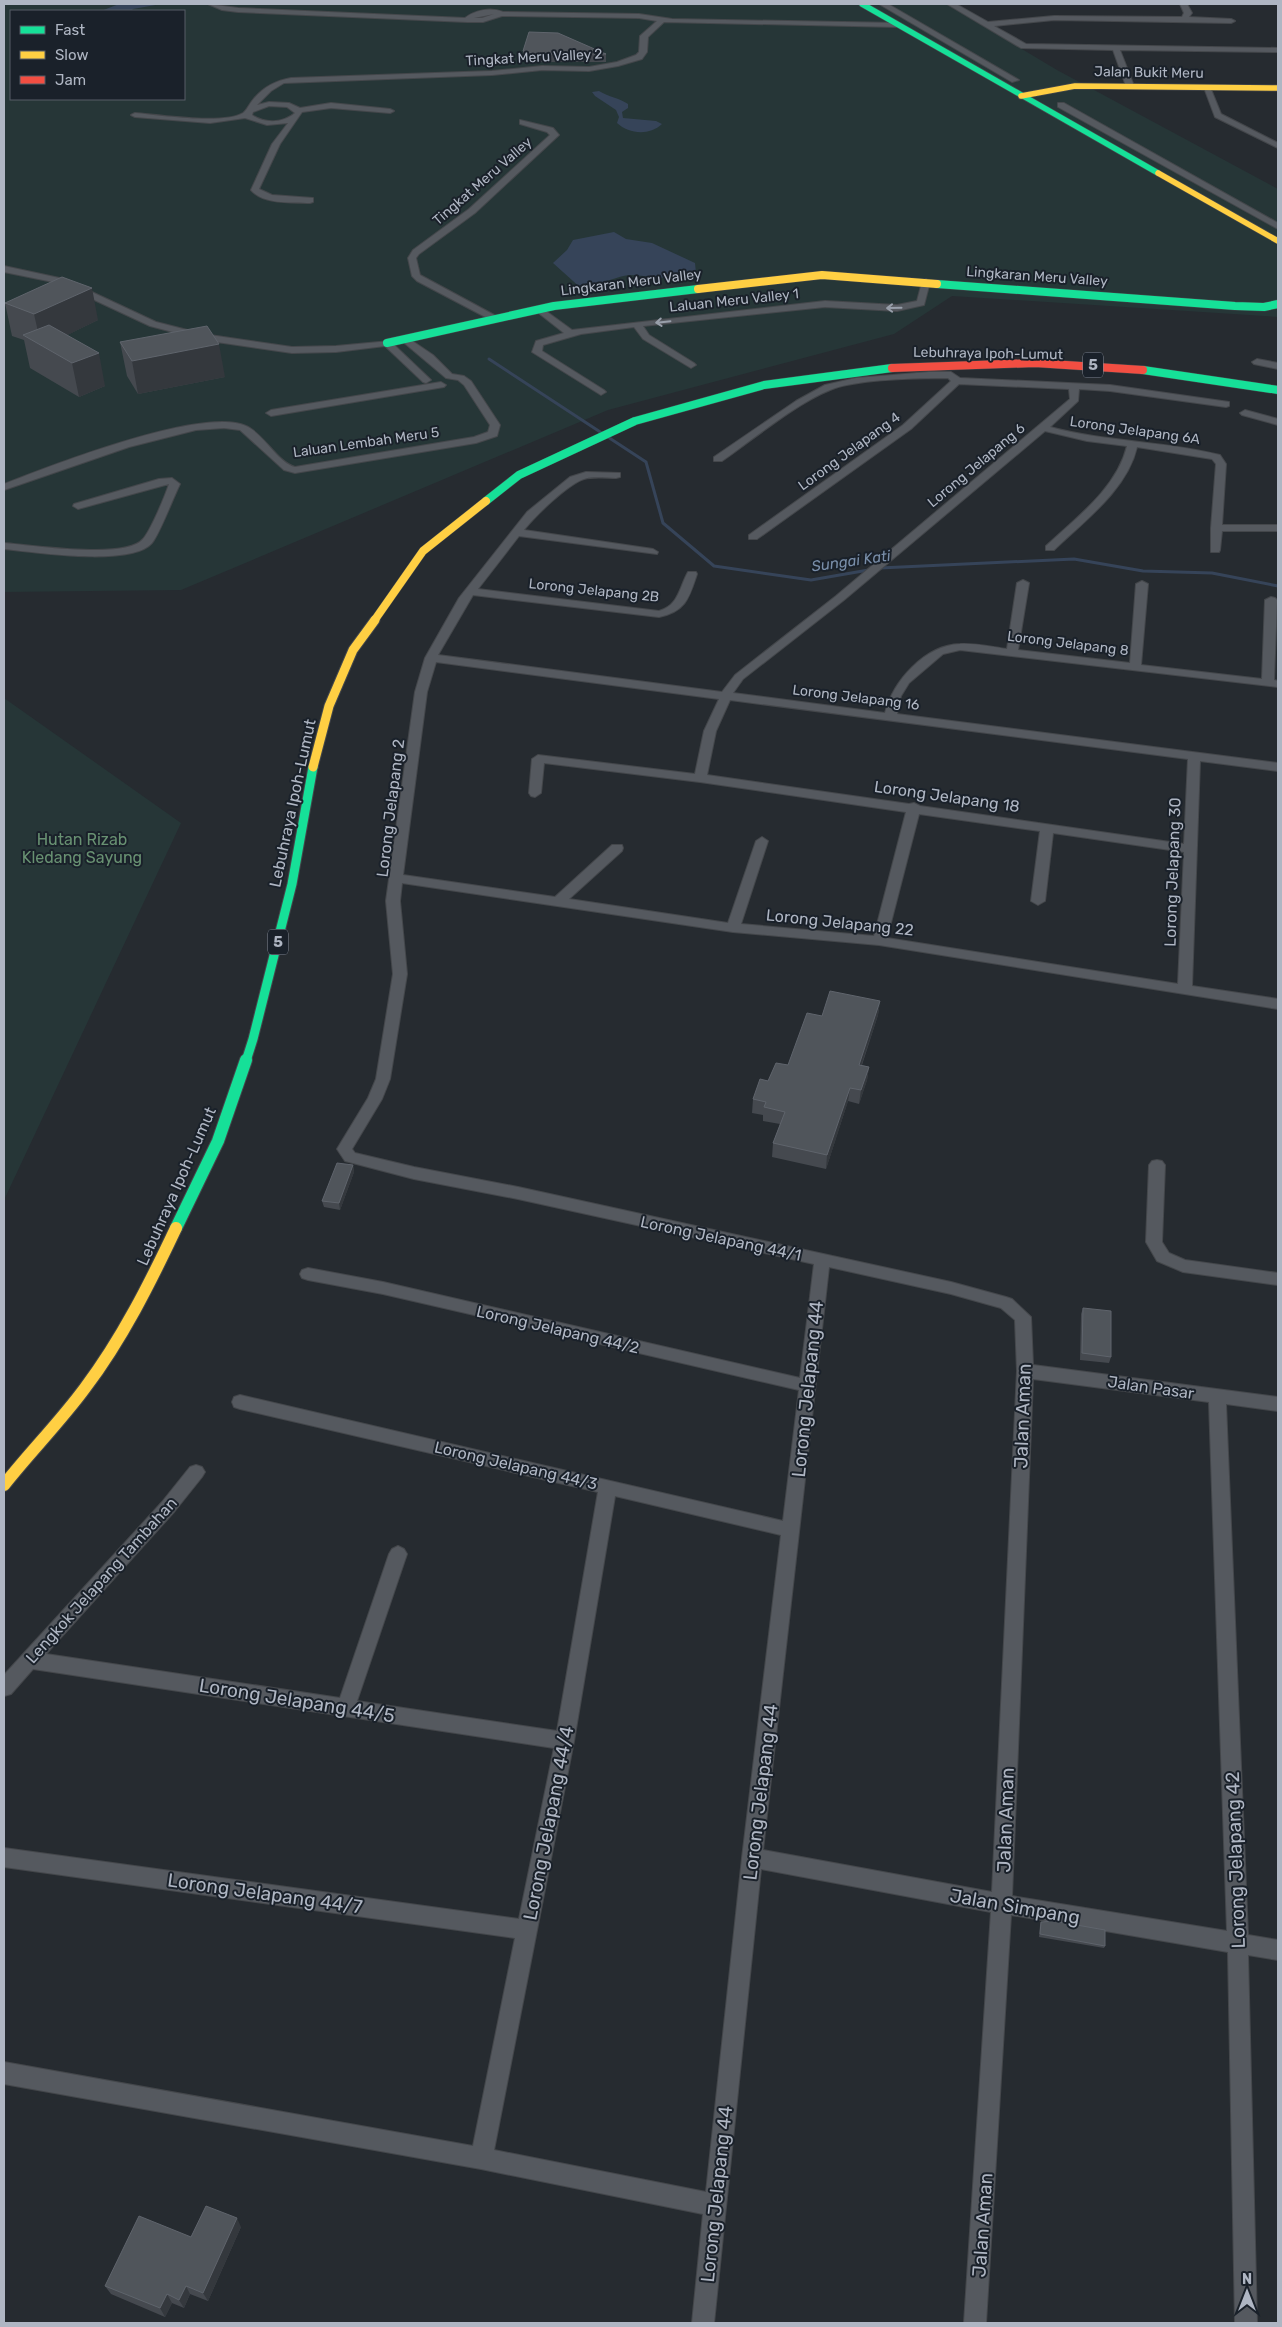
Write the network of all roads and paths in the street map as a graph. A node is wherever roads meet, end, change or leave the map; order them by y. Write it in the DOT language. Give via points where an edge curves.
graph roads {
  1 [pos="212,4"];
  2 [pos="493,4"];
  3 [pos="862,4"];
  4 [pos="883,4"];
  5 [pos="951,4"];
  6 [pos="1184,4"];
  7 [pos="500,10"];
  8 [pos="489,11"];
  9 [pos="1184,19"];
  10 [pos="467,20"];
  11 [pos="662,20"];
  12 [pos="1231,21"];
  13 [pos="898,24"];
  14 [pos="986,26"];
  15 [pos="946,42"];
  16 [pos="931,45"];
  17 [pos="1116,48"];
  18 [pos="1278,50"];
  19 [pos="1015,80"];
  20 [pos="1130,86"];
  21 [pos="1206,87"];
  22 [pos="1278,88"];
  23 [pos="262,95"];
  24 [pos="1025,99"];
  25 [pos="279,104"];
  26 [pos="1061,105"];
  27 [pos="326,106"];
  28 [pos="390,111"];
  29 [pos="248,113"];
  30 [pos="298,114"];
  31 [pos="136,116"];
  32 [pos="224,121"];
  33 [pos="523,122"];
  34 [pos="266,123"];
  35 [pos="284,132"];
  36 [pos="1278,136"];
  37 [pos="1264,139"];
  38 [pos="1278,146"];
  39 [pos="1144,152"];
  40 [pos="1127,156"];
  41 [pos="310,200"];
  42 [pos="1278,226"];
  43 [pos="1278,241"];
  44 [pos="4,269"];
  45 [pos="926,282"];
  46 [pos="1278,304"];
  47 [pos="539,309"];
  48 [pos="493,318"];
  49 [pos="637,324"];
  50 [pos="570,333"];
  51 [pos="405,339"];
  52 [pos="387,343"];
  53 [pos="420,351"];
  54 [pos="400,356"];
  55 [pos="1257,362"];
  56 [pos="691,365"];
  57 [pos="906,366"];
  58 [pos="1278,366"];
  59 [pos="426,380"];
  60 [pos="446,380"];
  61 [pos="957,381"];
  62 [pos="1074,386"];
  63 [pos="412,390"];
  64 [pos="1278,390"];
  65 [pos="601,392"];
  66 [pos="1278,396"];
  67 [pos="1226,404"];
  68 [pos="271,413"];
  69 [pos="1245,413"];
  70 [pos="1278,422"];
  71 [pos="1044,428"];
  72 [pos="1133,443"];
  73 [pos="718,459"];
  74 [pos="616,475"];
  75 [pos="4,486"];
  76 [pos="78,506"];
  77 [pos="1216,528"];
  78 [pos="1278,528"];
  79 [pos="516,532"];
  80 [pos="753,537"];
  81 [pos="4,546"];
  82 [pos="1050,548"];
  83 [pos="1215,550"];
  84 [pos="653,552"];
  85 [pos="692,574"];
  86 [pos="1023,583"];
  87 [pos="1142,584"];
  88 [pos="470,591"];
  89 [pos="1271,600"];
  90 [pos="1012,651"];
  91 [pos="431,658"];
  92 [pos="1136,666"];
  93 [pos="1273,683"];
  94 [pos="726,695"];
  95 [pos="890,717"];
  96 [pos="1194,756"];
  97 [pos="1278,767"];
  98 [pos="700,778"];
  99 [pos="535,793"];
  100 [pos="914,807"];
  101 [pos="1047,827"];
  102 [pos="762,841"];
  103 [pos="617,848"];
  104 [pos="1190,849"];
  105 [pos="398,878"];
  106 [pos="1038,901"];
  107 [pos="558,902"];
  108 [pos="734,928"];
  109 [pos="879,941"];
  110 [pos="1185,989"];
  111 [pos="1278,1004"];
  112 [pos="1158,1165"];
  113 [pos="414,1173"];
  114 [pos="822,1261"];
  115 [pos="308,1274"];
  116 [pos="1278,1279"];
  117 [pos="1022,1317"];
  118 [pos="1024,1371"];
  119 [pos="808,1386"];
  120 [pos="1216,1396"];
  121 [pos="240,1402"];
  122 [pos="1278,1404"];
  123 [pos="196,1472"];
  124 [pos="4,1484"];
  125 [pos="608,1486"];
  126 [pos="791,1530"];
  127 [pos="398,1554"];
  128 [pos="29,1660"];
  129 [pos="4,1688"];
  130 [pos="346,1707"];
  131 [pos="565,1741"];
  132 [pos="4,1857"];
  133 [pos="752,1858"];
  134 [pos="1002,1904"];
  135 [pos="527,1930"];
  136 [pos="1238,1944"];
  137 [pos="1278,1950"];
  138 [pos="4,2072"];
  139 [pos="481,2158"];
  140 [pos="715,2205"];
  141 [pos="702,2323"];
  142 [pos="975,2323"];
  143 [pos="1246,2323"];
  1 -- 10 [label="street" via="238,10"];
  2 -- 8 [label="street"];
  3 -- 13 [label="main road"];
  4 -- 15 [label="street"];
  5 -- 14 [label="street"];
  6 -- 9 [label="street" via="1188,13"];
  7 -- 8 [label="street"];
  7 -- 10 [label="street" via="483,20"];
  7 -- 11 [label="street" via="639,16"];
  8 -- 10 [label="street"];
  9 -- 12 [label="street"];
  9 -- 14 [label="street" via="1054,18"];
  11 -- 13 [label="street"];
  11 -- 23 [label="street, Tingkat Meru Valley 2" via="644,36 642,55 618,64 578,69 384,76 354,84 284,79"];
  13 -- 16 [label="main road"];
  14 -- 17 [label="street" via="1024,46"];
  15 -- 16 [label="street"];
  15 -- 19 [label="street"];
  16 -- 24 [label="main road"];
  17 -- 18 [label="street"];
  17 -- 20 [label="street"];
  20 -- 21 [label="main road, Jalan Bukit Meru"];
  20 -- 24 [label="main road, Jalan Bukit Meru" via="1067,86"];
  21 -- 22 [label="main road, Jalan Bukit Meru"];
  21 -- 37 [label="street" via="1218,115"];
  23 -- 25 [label="street" via="266,101"];
  23 -- 29 [label="street"];
  24 -- 40 [label="main road"];
  25 -- 27 [label="street"];
  25 -- 29 [label="street" via="257,107"];
  25 -- 30 [label="street" via="294,106"];
  26 -- 39 [label="street"];
  27 -- 28 [label="street"];
  27 -- 30 [label="street" via="308,107"];
  29 -- 32 [label="street" via="238,119"];
  29 -- 34 [label="street" via="253,120"];
  30 -- 34 [label="street" via="288,120"];
  30 -- 35 [label="street"];
  31 -- 32 [label="street"];
  32 -- 34 [label="street"];
  33 -- 48 [label="street, Tingkat Meru Valley" via="550,130 554,135 460,222 412,258 416,276 420,279"];
  34 -- 35 [label="street" via="283,126"];
  35 -- 41 [label="street" via="255,190 262,196"];
  36 -- 37 [label="street"];
  37 -- 38 [label="street"];
  39 -- 40 [label="street"];
  39 -- 42 [label="street"];
  40 -- 43 [label="main road"];
  44 -- 52 [label="street, Lingkaran Meru Valley" via="61,281 153,324 202,337 292,350"];
  45 -- 46 [label="main road, Lingkaran Meru Valley" via="1235,306"];
  45 -- 47 [label="main road, Lingkaran Meru Valley" via="814,276"];
  45 -- 49 [label="street, Laluan Meru Valley 1, one-way" via="921,303 905,307 825,304"];
  47 -- 48 [label="main road, Lingkaran Meru Valley"];
  47 -- 50 [label="street"];
  48 -- 51 [label="main road, Lingkaran Meru Valley"];
  49 -- 50 [label="street, Laluan Meru Valley 1"];
  49 -- 56 [label="street" via="646,337"];
  50 -- 65 [label="street, Laluan Meru Valley 1" via="540,343 537,352"];
  51 -- 52 [label="main road, Lingkaran Meru Valley"];
  51 -- 53 [label="street"];
  52 -- 54 [label="street"];
  53 -- 54 [label="street"];
  53 -- 60 [label="street" via="446,370"];
  54 -- 59 [label="street"];
  55 -- 58 [label="street"];
  57 -- 64 [label="main road, Lebuhraya Ipoh-Lumut / 5" via="983,362 1113,366 1206,376"];
  57 -- 66 [label="main road, Lebuhraya Ipoh-Lumut / 5" via="1112,372 1204,382"];
  57 -- 124 [label="main road, Lebuhraya Ipoh-Lumut / 5" via="750,388 631,423 522,473 441,531 408,564 354,646 342,673 318,745 301,843 274,962 253,1038 208,1163 133,1315 85,1388"];
  59 -- 60 [label="street" via="434,374"];
  59 -- 63 [label="street"];
  60 -- 63 [label="street"];
  60 -- 75 [label="street, Laluan Lembah Meru 5" via="470,388 496,428 493,434 476,440 295,470 288,468 240,426 204,424 72,462"];
  61 -- 62 [label="street"];
  61 -- 73 [label="street" via="950,375 929,375 856,381 828,387"];
  61 -- 80 [label="street, Lorong Jelapang 4" via="907,427"];
  62 -- 67 [label="street" via="1138,391"];
  62 -- 71 [label="street, Lorong Jelapang 6" via="1072,403"];
  63 -- 68 [label="street"];
  69 -- 70 [label="street"];
  71 -- 72 [label="street, Lorong Jelapang 6A" via="1076,438"];
  71 -- 94 [label="street, Lorong Jelapang 6" via="740,677"];
  72 -- 77 [label="street, Lorong Jelapang 6A" via="1216,457 1221,464"];
  72 -- 82 [label="street" via="1130,458 1110,489"];
  74 -- 79 [label="street, Lorong Jelapang 2" via="586,475 574,479 536,510"];
  76 -- 81 [label="street" via="157,482 172,481 175,484 148,542 139,548 108,554"];
  77 -- 78 [label="street"];
  77 -- 83 [label="street, Lorong Jelapang 6A"];
  79 -- 84 [label="street"];
  79 -- 88 [label="street, Lorong Jelapang 2"];
  85 -- 88 [label="street, Lorong Jelapang 2B" via="680,604 659,614"];
  86 -- 90 [label="street"];
  87 -- 92 [label="street"];
  88 -- 91 [label="street, Lorong Jelapang 2"];
  89 -- 93 [label="street"];
  90 -- 92 [label="street, Lorong Jelapang 8"];
  90 -- 95 [label="street, Lorong Jelapang 8" via="960,647 939,651 898,688"];
  91 -- 94 [label="street, Lorong Jelapang 16"];
  91 -- 105 [label="street, Lorong Jelapang 2" via="420,701 403,817"];
  92 -- 93 [label="street, Lorong Jelapang 8"];
  94 -- 95 [label="street, Lorong Jelapang 16"];
  94 -- 98 [label="street" via="710,731"];
  95 -- 96 [label="street, Lorong Jelapang 16"];
  96 -- 97 [label="street, Lorong Jelapang 16"];
  96 -- 104 [label="street, Lorong Jelapang 30"];
  98 -- 99 [label="street, Lorong Jelapang 18" via="538,759"];
  98 -- 100 [label="street, Lorong Jelapang 18"];
  100 -- 101 [label="street, Lorong Jelapang 18"];
  100 -- 109 [label="street"];
  101 -- 104 [label="street, Lorong Jelapang 18"];
  101 -- 106 [label="street"];
  102 -- 108 [label="street"];
  103 -- 107 [label="street"];
  104 -- 110 [label="street, Lorong Jelapang 30"];
  105 -- 107 [label="street, Lorong Jelapang 22"];
  105 -- 113 [label="street, Lorong Jelapang 2" via="393,901 400,974 383,1079 375,1099 344,1149 350,1157"];
  107 -- 108 [label="street, Lorong Jelapang 22"];
  108 -- 109 [label="street, Lorong Jelapang 22"];
  109 -- 110 [label="street, Lorong Jelapang 22"];
  110 -- 111 [label="street, Lorong Jelapang 22"];
  112 -- 116 [label="street" via="1154,1242 1162,1257 1183,1266"];
  113 -- 114 [label="street, Lorong Jelapang 44/1"];
  114 -- 117 [label="street, Lorong Jelapang 44/1" via="1006,1303"];
  114 -- 119 [label="street, Lorong Jelapang 44"];
  115 -- 119 [label="street, Lorong Jelapang 44/2" via="393,1290"];
  117 -- 118 [label="street, Jalan Aman"];
  118 -- 120 [label="street, Jalan Pasar"];
  118 -- 134 [label="street, Jalan Aman"];
  119 -- 126 [label="street, Lorong Jelapang 44"];
  120 -- 122 [label="street, Jalan Pasar"];
  120 -- 136 [label="street, Lorong Jelapang 42"];
  121 -- 125 [label="street, Lorong Jelapang 44/3"];
  123 -- 128 [label="street, Lengkok Jelapang Tambahan"];
  125 -- 126 [label="street, Lorong Jelapang 44/3"];
  125 -- 131 [label="street, Lorong Jelapang 44/4"];
  126 -- 133 [label="street, Lorong Jelapang 44"];
  127 -- 130 [label="street"];
  128 -- 129 [label="street, Lengkok Jelapang Tambahan"];
  128 -- 130 [label="street, Lorong Jelapang 44/5"];
  130 -- 131 [label="street, Lorong Jelapang 44/5"];
  131 -- 135 [label="street, Lorong Jelapang 44/4"];
  132 -- 135 [label="street, Lorong Jelapang 44/7"];
  133 -- 134 [label="street, Jalan Simpang"];
  133 -- 140 [label="street, Lorong Jelapang 44"];
  134 -- 136 [label="street, Jalan Simpang"];
  134 -- 142 [label="street, Jalan Aman"];
  135 -- 139 [label="street, Lorong Jelapang 44/4"];
  136 -- 137 [label="street, Jalan Simpang"];
  136 -- 143 [label="street, Lorong Jelapang 42"];
  138 -- 139 [label="street"];
  139 -- 140 [label="street"];
  140 -- 141 [label="street, Lorong Jelapang 44"];
}
